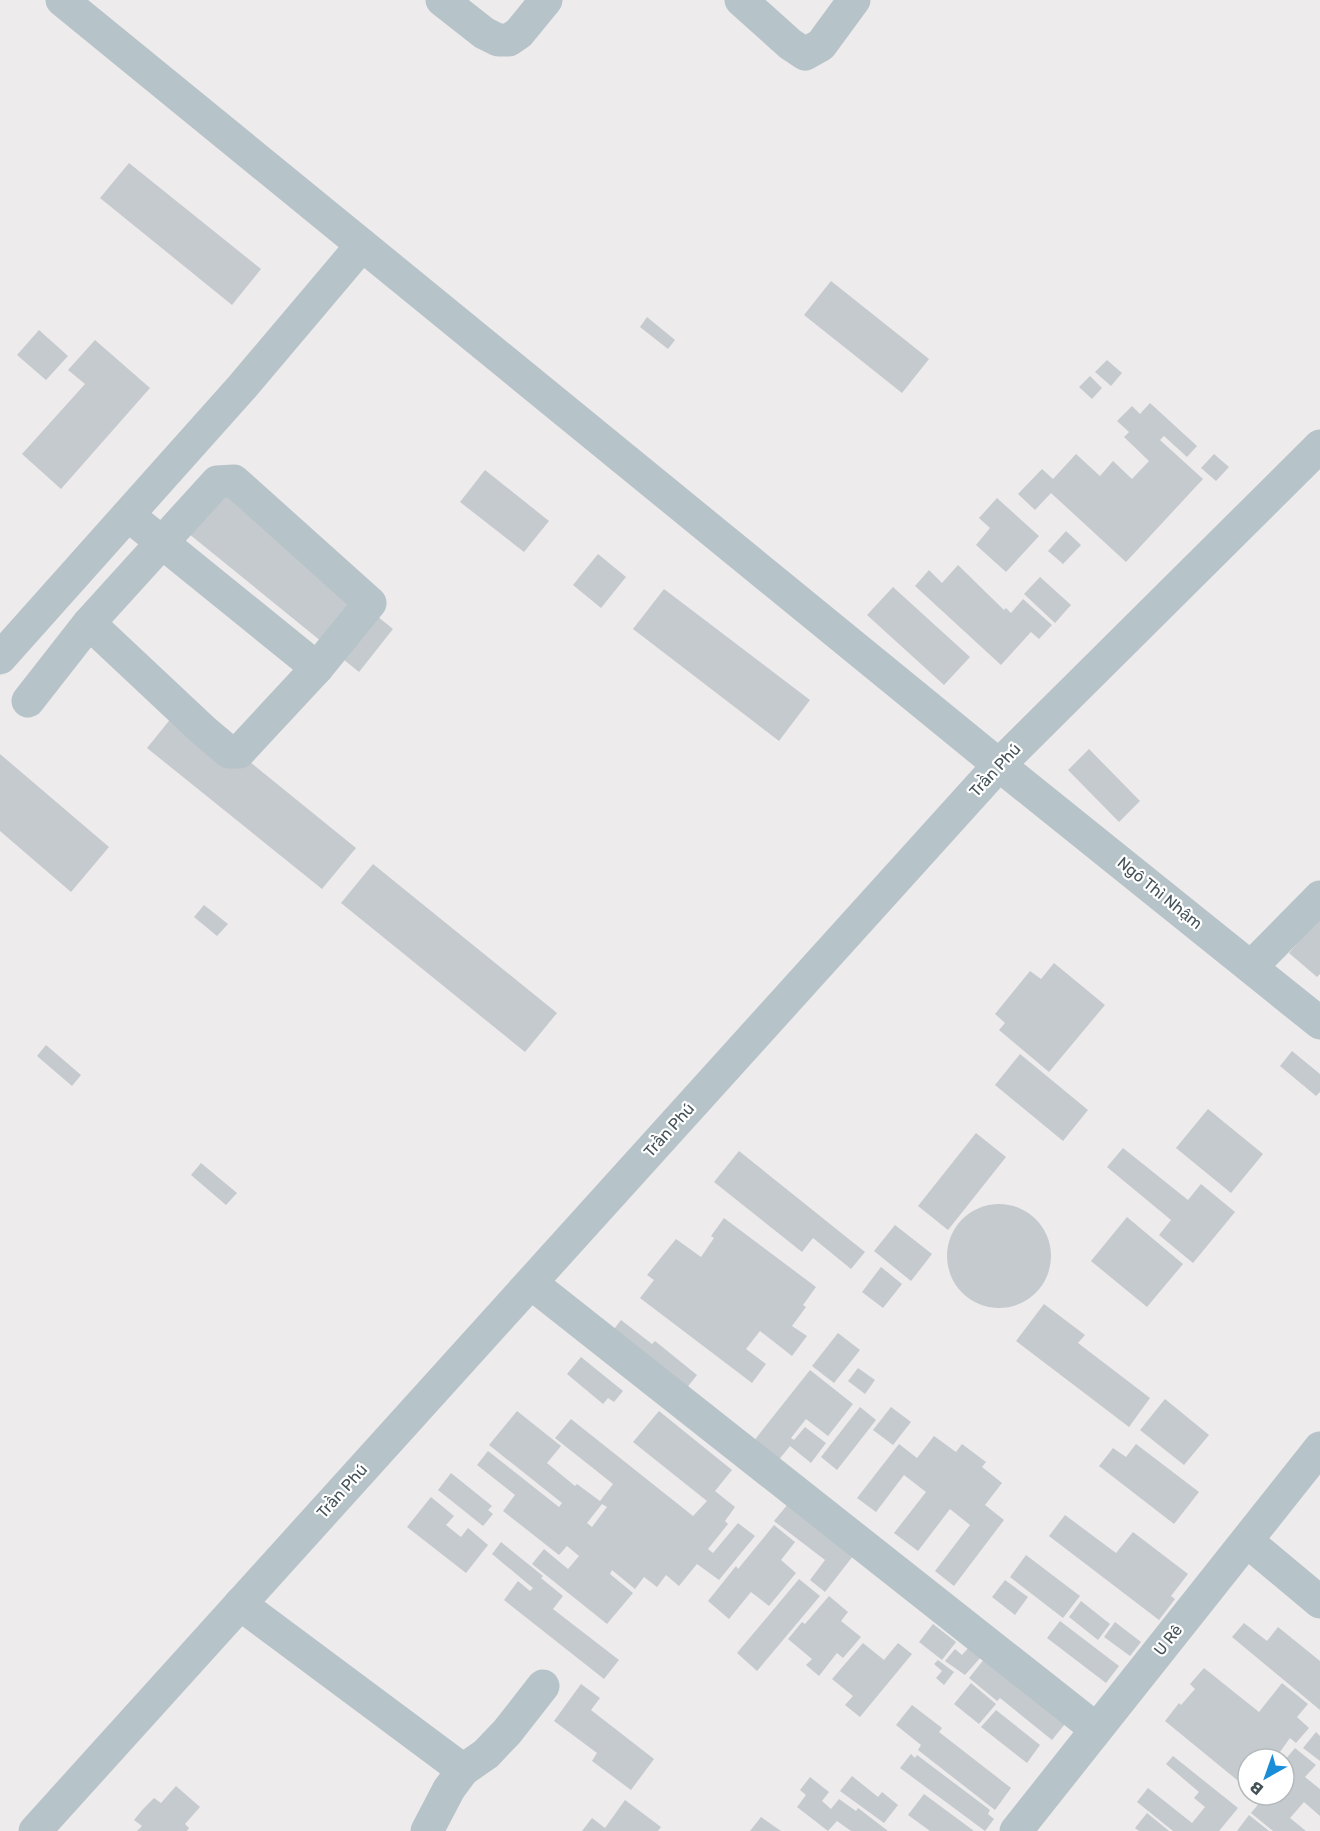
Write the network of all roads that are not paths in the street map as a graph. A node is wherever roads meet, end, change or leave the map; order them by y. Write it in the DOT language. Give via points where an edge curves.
graph roads {
  1 [pos="62,0"];
  2 [pos="442,0"];
  3 [pos="546,0"];
  4 [pos="741,0"];
  5 [pos="854,0"];
  6 [pos="362,245"];
  7 [pos="1320,446"];
  8 [pos="128,515"];
  9 [pos="163,544"];
  10 [pos="89,623"];
  11 [pos="0,658"];
  12 [pos="316,668"];
  13 [pos="28,701"];
  14 [pos="999,765"];
  15 [pos="1320,897"];
  16 [pos="1251,967"];
  17 [pos="1320,1023"];
  18 [pos="531,1282"];
  19 [pos="1320,1448"];
  20 [pos="1247,1541"];
  21 [pos="1320,1602"];
  22 [pos="240,1604"];
  23 [pos="543,1686"];
  24 [pos="1096,1729"];
  25 [pos="463,1770"];
  26 [pos="35,1831"];
  27 [pos="427,1831"];
  28 [pos="1016,1831"];
  1 -- 6 [label="street, Ngô Thì Nhậm"];
  2 -- 3 [label="street" via="484,33 509,40"];
  4 -- 5 [label="street" via="805,54 821,45"];
  6 -- 8 [label="street"];
  6 -- 14 [label="street, Ngô Thì Nhậm"];
  7 -- 14 [label="street, Trần Phú"];
  8 -- 9 [label="street"];
  8 -- 11 [label="street"];
  9 -- 10 [label="street"];
  9 -- 12 [label="street"];
  9 -- 12 [label="street" via="217,482 234,481 370,603"];
  10 -- 12 [label="street" via="229,752 239,752"];
  10 -- 13 [label="street"];
  14 -- 16 [label="street, Ngô Thì Nhậm"];
  14 -- 18 [label="street, Trần Phú"];
  15 -- 16 [label="street"];
  16 -- 17 [label="street, Ngô Thì Nhậm"];
  18 -- 22 [label="street, Trần Phú"];
  18 -- 24 [label="street"];
  19 -- 20 [label="street, U Rê"];
  20 -- 21 [label="street"];
  20 -- 24 [label="street, U Rê"];
  22 -- 25 [label="street"];
  22 -- 26 [label="street, Trần Phú"];
  23 -- 25 [label="street" via="507,1732"];
  24 -- 28 [label="street, U Rê"];
  25 -- 27 [label="street"];
}
